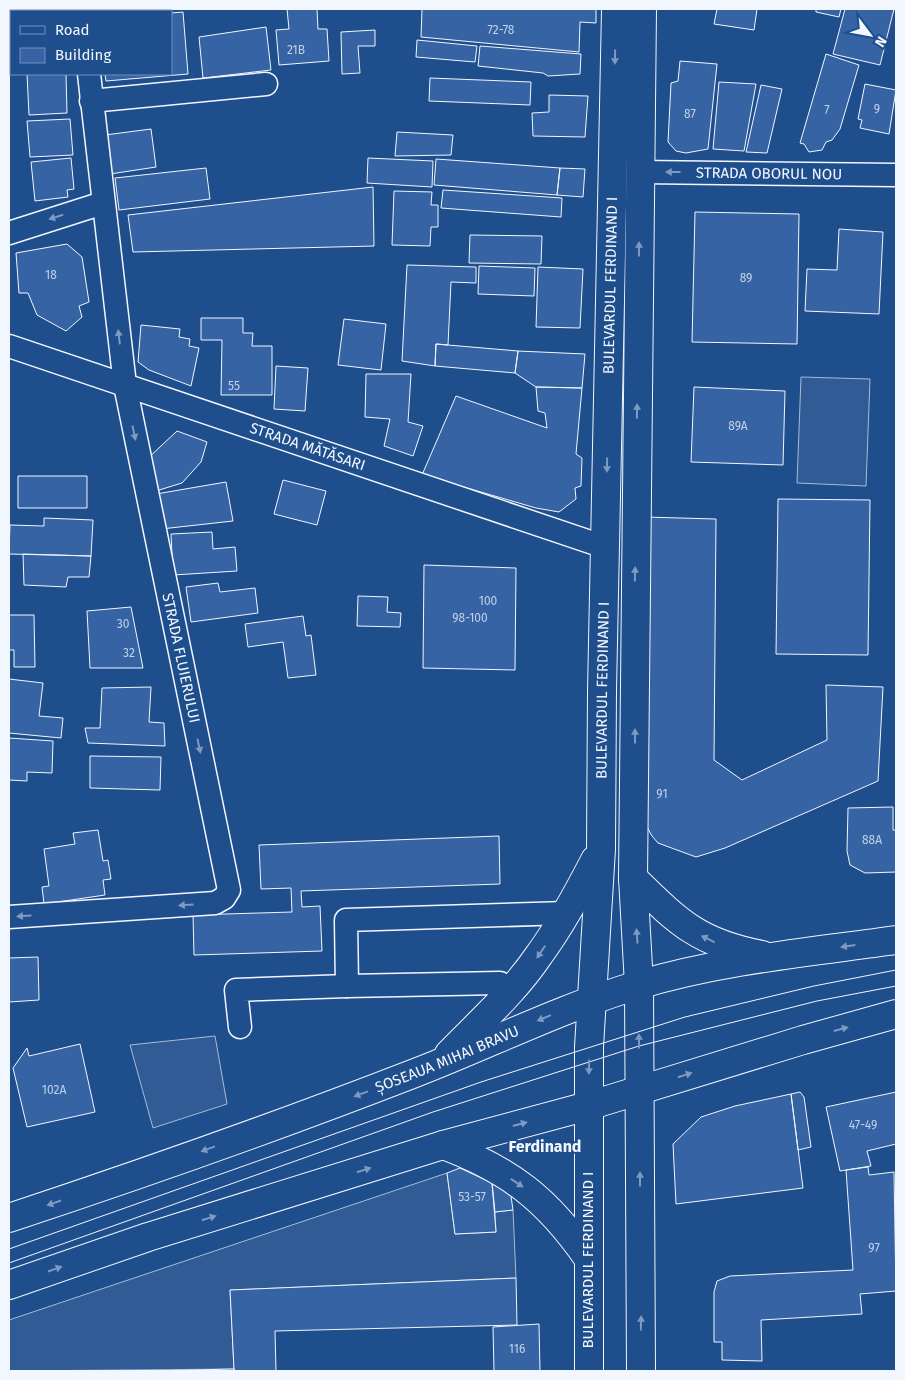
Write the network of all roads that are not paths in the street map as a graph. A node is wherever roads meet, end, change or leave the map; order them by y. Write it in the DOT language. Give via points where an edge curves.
graph roads {
  1 [pos="616,9"];
  2 [pos="642,9"];
  3 [pos="89,75"];
  4 [pos="266,84"];
  5 [pos="92,101"];
  6 [pos="640,172"];
  7 [pos="896,175"];
  8 [pos="103,203"];
  9 [pos="612,205"];
  10 [pos="640,205"];
  11 [pos="9,233"];
  12 [pos="9,346"];
  13 [pos="125,385"];
  14 [pos="605,547"];
  15 [pos="634,785"];
  16 [pos="601,849"];
  17 [pos="633,878"];
  18 [pos="567,913"];
  19 [pos="9,917"];
  20 [pos="896,940"];
  21 [pos="789,954"];
  22 [pos="500,983"];
  23 [pos="639,985"];
  24 [pos="347,986"];
  25 [pos="590,1001"];
  26 [pos="896,1014"];
  27 [pos="240,1026"];
  28 [pos="439,1064"];
  29 [pos="639,1089"];
  30 [pos="588,1106"];
  31 [pos="443,1145"];
  32 [pos="9,1218"];
  33 [pos="588,1258"];
  34 [pos="9,1285"];
  35 [pos="589,1371"];
  36 [pos="640,1371"];
  1 -- 9 [label="main road, BULEVARDUL FERDINAND I, one-way"];
  2 -- 6 [label="main road, BULEVARDUL FERDINAND I"];
  3 -- 5 [label="street, STRADA FLUIERULUI"];
  4 -- 5 [label="street"];
  5 -- 8 [label="street, STRADA FLUIERULUI"];
  7 -- 6 [label="street, STRADA OBORUL NOU, one-way"];
  6 -- 10 [label="main road, BULEVARDUL FERDINAND I"];
  8 -- 11 [label="street, one-way"];
  13 -- 8 [label="street, STRADA FLUIERULUI, one-way"];
  9 -- 10 [label="main road"];
  9 -- 14 [label="main road, BULEVARDUL FERDINAND I, one-way"];
  15 -- 10 [label="main road, BULEVARDUL FERDINAND I, one-way"];
  12 -- 13 [label="street, STRADA MĂTĂSARI"];
  13 -- 14 [label="street, STRADA MĂTĂSARI"];
  13 -- 19 [label="street, STRADA FLUIERULUI, one-way" via="229,890 215,903"];
  14 -- 16 [label="main road, BULEVARDUL FERDINAND I"];
  15 -- 16 [label="main road"];
  15 -- 17 [label="main road, BULEVARDUL FERDINAND I"];
  16 -- 18 [label="main road"];
  16 -- 25 [label="main road, BULEVARDUL FERDINAND I"];
  21 -- 17 [label="main road, one-way" via="753,953 710,941 686,927"];
  23 -- 17 [label="main road, BULEVARDUL FERDINAND I, one-way"];
  18 -- 24 [label="street" via="346,920"];
  18 -- 28 [label="main road, one-way" via="515,985"];
  20 -- 21 [label="main road, ȘOSEAUA MIHAI BRAVU, one-way"];
  21 -- 23 [label="main road, ȘOSEAUA MIHAI BRAVU"];
  22 -- 24 [label="street"];
  23 -- 25 [label="main road, ȘOSEAUA MIHAI BRAVU"];
  29 -- 23 [label="main road, BULEVARDUL FERDINAND I, one-way"];
  24 -- 27 [label="street" via="236,990"];
  25 -- 28 [label="main road, ȘOSEAUA MIHAI BRAVU, one-way"];
  25 -- 30 [label="main road, BULEVARDUL FERDINAND I, one-way"];
  29 -- 26 [label="main road, one-way"];
  28 -- 32 [label="main road, ȘOSEAUA MIHAI BRAVU, one-way"];
  29 -- 30 [label="main road"];
  36 -- 29 [label="main road, BULEVARDUL FERDINAND I, one-way"];
  31 -- 30 [label="main road, one-way"];
  30 -- 33 [label="main road, BULEVARDUL FERDINAND I"];
  31 -- 33 [label="main road, one-way" via="492,1167 546,1205"];
  34 -- 31 [label="main road, one-way" via="148,1237"];
  33 -- 35 [label="main road, BULEVARDUL FERDINAND I"];
}
